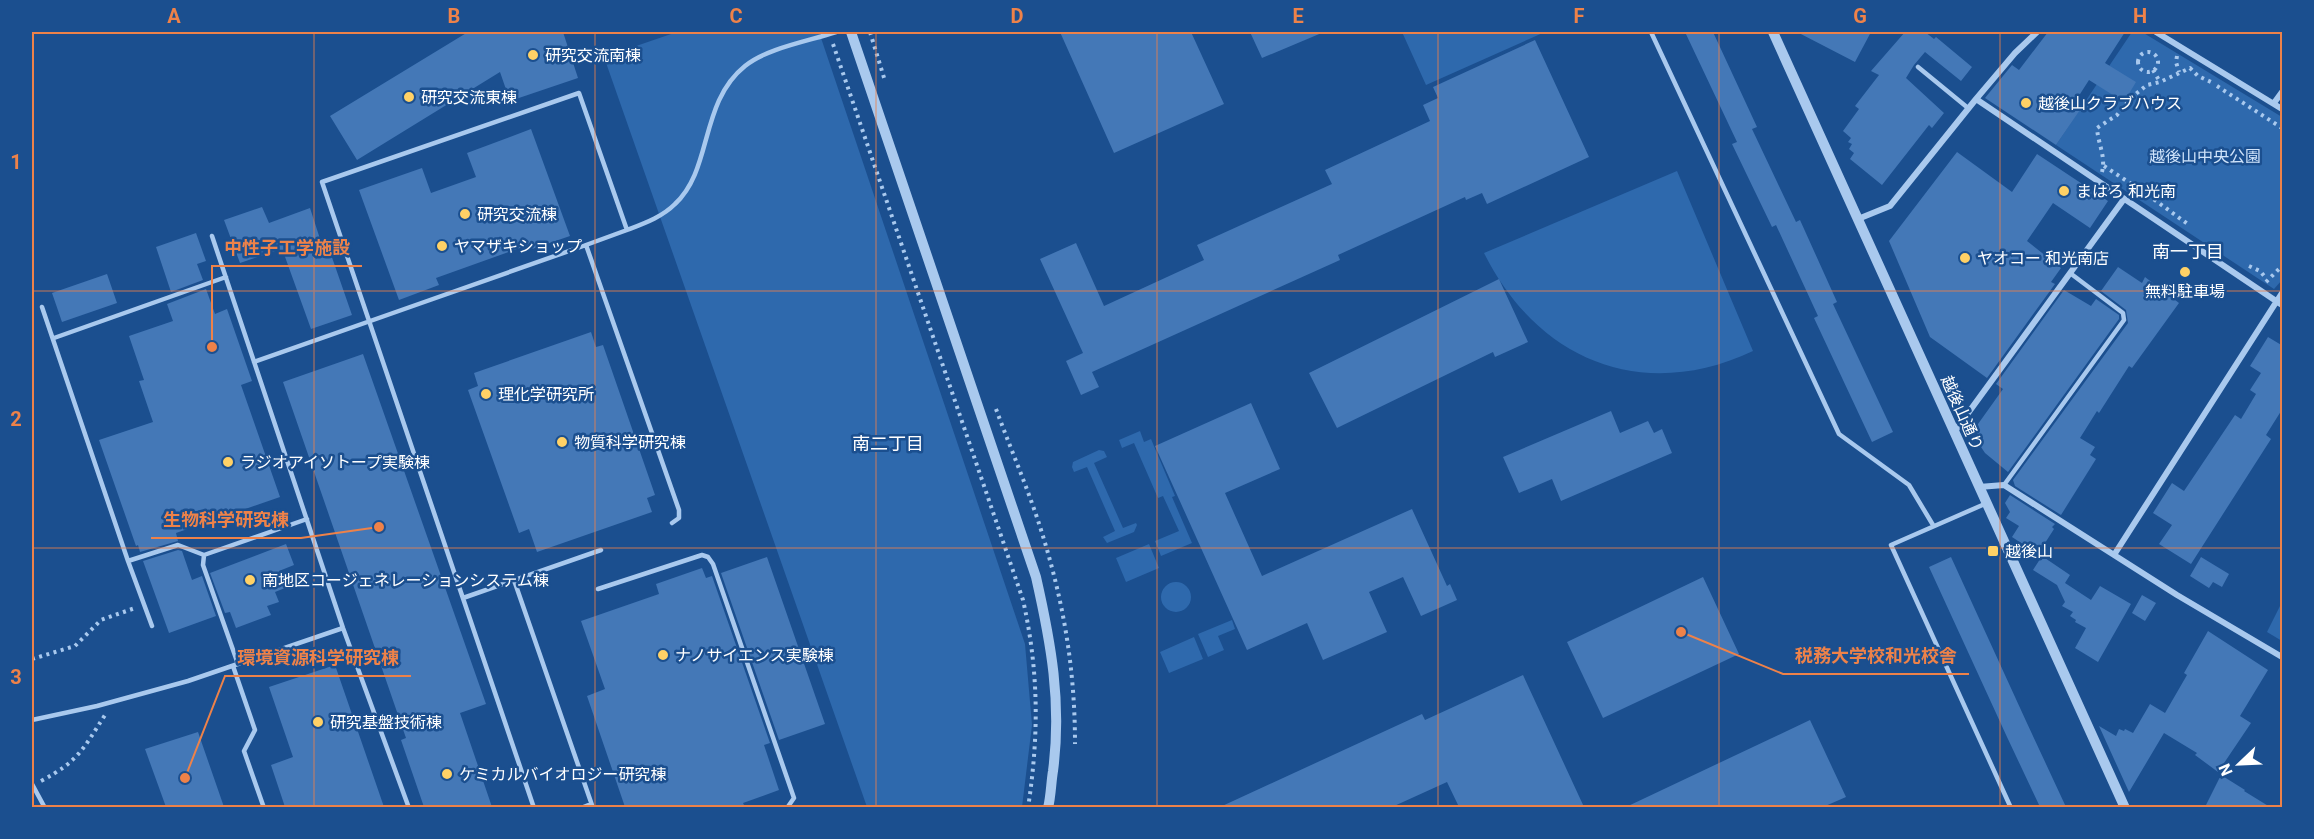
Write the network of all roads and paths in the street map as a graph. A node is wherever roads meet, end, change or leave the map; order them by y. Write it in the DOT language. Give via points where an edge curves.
graph roads {
  1 [pos="836,32"];
  2 [pos="850,32"];
  3 [pos="1651,32"];
  4 [pos="1773,32"];
  5 [pos="2037,32"];
  6 [pos="2156,32"];
  7 [pos="830,33"];
  8 [pos="1918,67"];
  9 [pos="2153,70"];
  10 [pos="2160,82"];
  11 [pos="2283,92"];
  12 [pos="1976,99"];
  13 [pos="2274,103"];
  14 [pos="1968,108"];
  15 [pos="2283,109"];
  16 [pos="2283,128"];
  17 [pos="2103,166"];
  18 [pos="2097,180"];
  19 [pos="2124,199"];
  20 [pos="1858,219"];
  21 [pos="2190,226"];
  22 [pos="627,230"];
  23 [pos="212,236"];
  24 [pos="586,245"];
  25 [pos="2245,264"];
  26 [pos="2283,266"];
  27 [pos="2070,273"];
  28 [pos="226,277"];
  29 [pos="2267,280"];
  30 [pos="2263,291"];
  31 [pos="2283,293"];
  32 [pos="2280,303"];
  33 [pos="42,307"];
  34 [pos="368,322"];
  35 [pos="54,338"];
  36 [pos="254,362"];
  37 [pos="1954,432"];
  38 [pos="2004,485"];
  39 [pos="1979,487"];
  40 [pos="1987,503"];
  41 [pos="306,519"];
  42 [pos="672,523"];
  43 [pos="1933,525"];
  44 [pos="601,550"];
  45 [pos="204,555"];
  46 [pos="2114,555"];
  47 [pos="128,561"];
  48 [pos="514,580"];
  49 [pos="598,589"];
  50 [pos="463,598"];
  51 [pos="144,604"];
  52 [pos="152,626"];
  53 [pos="343,628"];
  54 [pos="2283,657"];
  55 [pos="32,659"];
  56 [pos="236,665"];
  57 [pos="105,715"];
  58 [pos="32,720"];
  59 [pos="32,785"];
  60 [pos="592,806"];
  61 [pos="45,807"];
  62 [pos="264,807"];
  63 [pos="409,807"];
  64 [pos="534,807"];
  65 [pos="581,807"];
  66 [pos="787,807"];
  67 [pos="1028,807"];
  68 [pos="1047,807"];
  69 [pos="2011,807"];
  70 [pos="2125,807"];
  1 -- 7 [label="lane"];
  2 -- 68 [label="street" via="1036,577 1057,690 1056,745"];
  3 -- 43 [label="lane" via="1839,434 1909,485"];
  4 -- 20 [label="street, 越後山通り"];
  5 -- 12 [label="street"];
  6 -- 13 [label="street"];
  7 -- 22 [label="lane" via="767,54 747,64 731,79 719,95 688,188 664,213"];
  7 -- 67 [label="path" via="1023,600 1032,639 1037,721"];
  8 -- 14 [label="lane"];
  9 -- 9 [label="path" via="2146,71 2139,64 2145,52 2158,58"];
  9 -- 10 [label="path"];
  10 -- 16 [label="path" via="2190,68"];
  10 -- 17 [label="path" via="2147,85 2117,115 2097,128"];
  11 -- 13 [label="street"];
  12 -- 14 [label="street"];
  12 -- 18 [label="street"];
  13 -- 15 [label="street"];
  14 -- 20 [label="street" via="1890,206"];
  17 -- 18 [label="path"];
  17 -- 21 [label="path"];
  18 -- 19 [label="street"];
  19 -- 27 [label="street"];
  19 -- 30 [label="street"];
  20 -- 37 [label="street, 越後山通り"];
  22 -- 24 [label="lane"];
  22 -- 34 [label="lane" via="579,93 322,182"];
  23 -- 28 [label="lane"];
  24 -- 34 [label="lane"];
  24 -- 42 [label="lane" via="679,510 679,518"];
  25 -- 29 [label="path" via="2260,271"];
  26 -- 29 [label="path"];
  27 -- 37 [label="street"];
  27 -- 38 [label="lane" via="2123,313 2124,320"];
  28 -- 35 [label="lane"];
  28 -- 36 [label="lane"];
  29 -- 30 [label="path"];
  30 -- 32 [label="street"];
  31 -- 32 [label="street"];
  32 -- 46 [label="street"];
  33 -- 35 [label="lane"];
  34 -- 36 [label="lane"];
  34 -- 50 [label="lane"];
  35 -- 47 [label="lane"];
  36 -- 41 [label="lane"];
  37 -- 39 [label="street, 越後山通り"];
  38 -- 39 [label="street"];
  38 -- 46 [label="street"];
  39 -- 40 [label="street, 越後山通り"];
  40 -- 43 [label="lane"];
  40 -- 70 [label="street, 越後山通り"];
  41 -- 45 [label="lane"];
  41 -- 53 [label="lane"];
  43 -- 69 [label="lane" via="1891,545"];
  44 -- 48 [label="lane"];
  45 -- 47 [label="lane" via="178,545"];
  45 -- 56 [label="lane" via="203,565"];
  46 -- 54 [label="street"];
  47 -- 51 [label="lane"];
  48 -- 50 [label="lane"];
  48 -- 60 [label="lane"];
  49 -- 66 [label="lane" via="702,555 708,557 714,564 794,798"];
  50 -- 64 [label="lane"];
  51 -- 52 [label="lane"];
  51 -- 55 [label="path" via="101,620 75,646"];
  53 -- 56 [label="lane"];
  53 -- 63 [label="lane"];
  56 -- 58 [label="lane" via="97,706"];
  56 -- 62 [label="lane" via="255,730 244,751"];
  57 -- 59 [label="path" via="80,755 64,769"];
  59 -- 61 [label="lane"];
  60 -- 65 [label="lane"];
}
